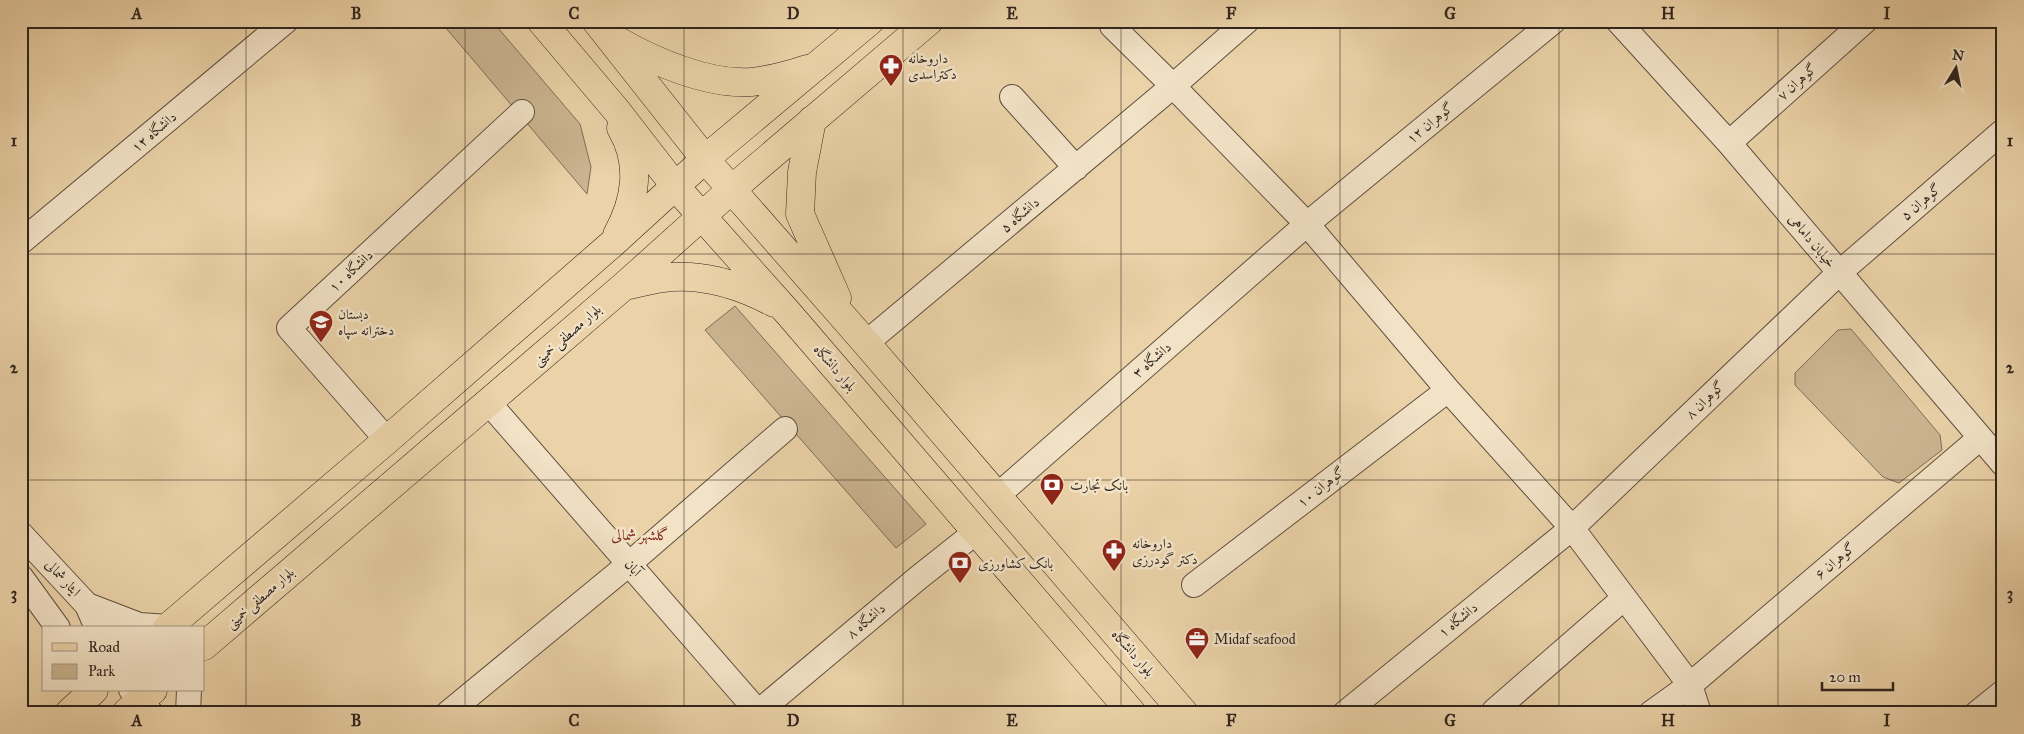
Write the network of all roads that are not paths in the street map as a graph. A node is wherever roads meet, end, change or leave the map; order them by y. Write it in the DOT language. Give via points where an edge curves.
graph roads {
  1 [pos="286,21"];
  2 [pos="541,21"];
  3 [pos="870,21"];
  4 [pos="929,21"];
  5 [pos="1247,21"];
  6 [pos="1554,21"];
  7 [pos="1618,21"];
  8 [pos="1865,21"];
  9 [pos="1112,26"];
  10 [pos="603,29"];
  11 [pos="818,65"];
  12 [pos="1173,86"];
  13 [pos="598,88"];
  14 [pos="1012,97"];
  15 [pos="522,112"];
  16 [pos="812,120"];
  17 [pos="2003,131"];
  18 [pos="1729,143"];
  19 [pos="704,159"];
  20 [pos="1076,168"];
  21 [pos="675,186"];
  22 [pos="732,189"];
  23 [pos="702,216"];
  24 [pos="1307,224"];
  25 [pos="21,242"];
  26 [pos="613,243"];
  27 [pos="1838,273"];
  28 [pos="624,286"];
  29 [pos="785,310"];
  30 [pos="858,334"];
  31 [pos="1448,390"];
  32 [pos="488,402"];
  33 [pos="785,429"];
  34 [pos="1980,438"];
  35 [pos="387,440"];
  36 [pos="2003,464"];
  37 [pos="998,495"];
  38 [pos="1572,528"];
  39 [pos="976,532"];
  40 [pos="21,534"];
  41 [pos="629,564"];
  42 [pos="21,577"];
  43 [pos="1194,585"];
  44 [pos="1624,598"];
  45 [pos="87,605"];
  46 [pos="57,626"];
  47 [pos="96,626"];
  48 [pos="139,626"];
  49 [pos="169,626"];
  50 [pos="205,645"];
  51 [pos="1690,685"];
  52 [pos="69,692"];
  53 [pos="92,692"];
  54 [pos="189,692"];
  55 [pos="2003,692"];
  56 [pos="1494,711"];
  57 [pos="757,712"];
  58 [pos="69,713"];
  59 [pos="188,713"];
  60 [pos="448,713"];
  61 [pos="1132,713"];
  62 [pos="1184,713"];
  63 [pos="1345,713"];
  64 [pos="1651,713"];
  65 [pos="1699,713"];
  66 [pos="1977,713"];
  1 -- 25 [label="street, دانشگاه ۱۲"];
  2 -- 13 [label="main road, بلوار دانشگاه"];
  3 -- 11 [label="main road"];
  4 -- 16 [label="main road, بلوار مصطفی خمینی"];
  5 -- 12 [label="street, دانشگاه ۵"];
  6 -- 24 [label="street, گوهران ۱۲"];
  7 -- 18 [label="street, خیابان داماهی"];
  8 -- 18 [label="street, گوهران ۷"];
  9 -- 12 [label="street"];
  10 -- 11 [label="main road" via="647,58 720,80 750,82 780,78"];
  10 -- 19 [label="main road, بلوار دانشگاه"];
  11 -- 19 [label="main road"];
  12 -- 20 [label="street, دانشگاه ۵"];
  12 -- 24 [label="street"];
  13 -- 21 [label="main road, بلوار دانشگاه"];
  13 -- 26 [label="main road" via="624,134 634,166 634,194"];
  14 -- 20 [label="street"];
  15 -- 35 [label="street, دانشگاه ۱۰" via="289,328"];
  16 -- 22 [label="main road, بلوار مصطفی خمینی"];
  16 -- 30 [label="main road" via="802,172 800,214"];
  17 -- 27 [label="street, گوهران ۵"];
  18 -- 27 [label="street, خیابان داماهی"];
  19 -- 21 [label="main road"];
  19 -- 22 [label="main road, بلوار دانشگاه"];
  20 -- 30 [label="street, دانشگاه ۵"];
  21 -- 23 [label="main road, بلوار دانشگاه"];
  21 -- 26 [label="main road"];
  22 -- 23 [label="main road, بلوار مصطفی خمینی"];
  22 -- 30 [label="main road, بلوار دانشگاه"];
  23 -- 28 [label="main road, بلوار مصطفی خمینی"];
  23 -- 29 [label="main road, بلوار دانشگاه"];
  24 -- 31 [label="street"];
  24 -- 37 [label="street, دانشگاه ۳"];
  26 -- 35 [label="main road"];
  27 -- 34 [label="street, خیابان داماهی"];
  27 -- 38 [label="street, گوهران ۸"];
  28 -- 29 [label="main road" via="664,278 712,279 748,290"];
  28 -- 32 [label="main road, بلوار مصطفی خمینی"];
  29 -- 39 [label="main road, بلوار دانشگاه"];
  30 -- 37 [label="main road, بلوار دانشگاه"];
  31 -- 38 [label="street"];
  31 -- 43 [label="street, گوهران ۱۰"];
  32 -- 41 [label="street, آبان"];
  32 -- 50 [label="main road, بلوار مصطفی خمینی"];
  33 -- 41 [label="street"];
  34 -- 36 [label="street, خیابان داماهی"];
  34 -- 51 [label="street, گوهران ۶"];
  35 -- 49 [label="main road"];
  37 -- 62 [label="main road, بلوار دانشگاه"];
  38 -- 44 [label="street"];
  38 -- 63 [label="street, دانشگاه ۱"];
  39 -- 57 [label="street, دانشگاه ۸"];
  39 -- 61 [label="main road, بلوار دانشگاه"];
  40 -- 45 [label="street, ایثار شمالی"];
  41 -- 57 [label="street, آبان"];
  41 -- 60 [label="street"];
  42 -- 46 [label="street"];
  44 -- 51 [label="street"];
  44 -- 56 [label="street"];
  45 -- 47 [label="street, ایثار شمالی"];
  45 -- 48 [label="street"];
  51 -- 64 [label="street, گوهران ۶"];
  51 -- 65 [label="street"];
  52 -- 58 [label="street"];
  53 -- 58 [label="main road"];
  54 -- 59 [label="street"];
  55 -- 66 [label="street"];
}
